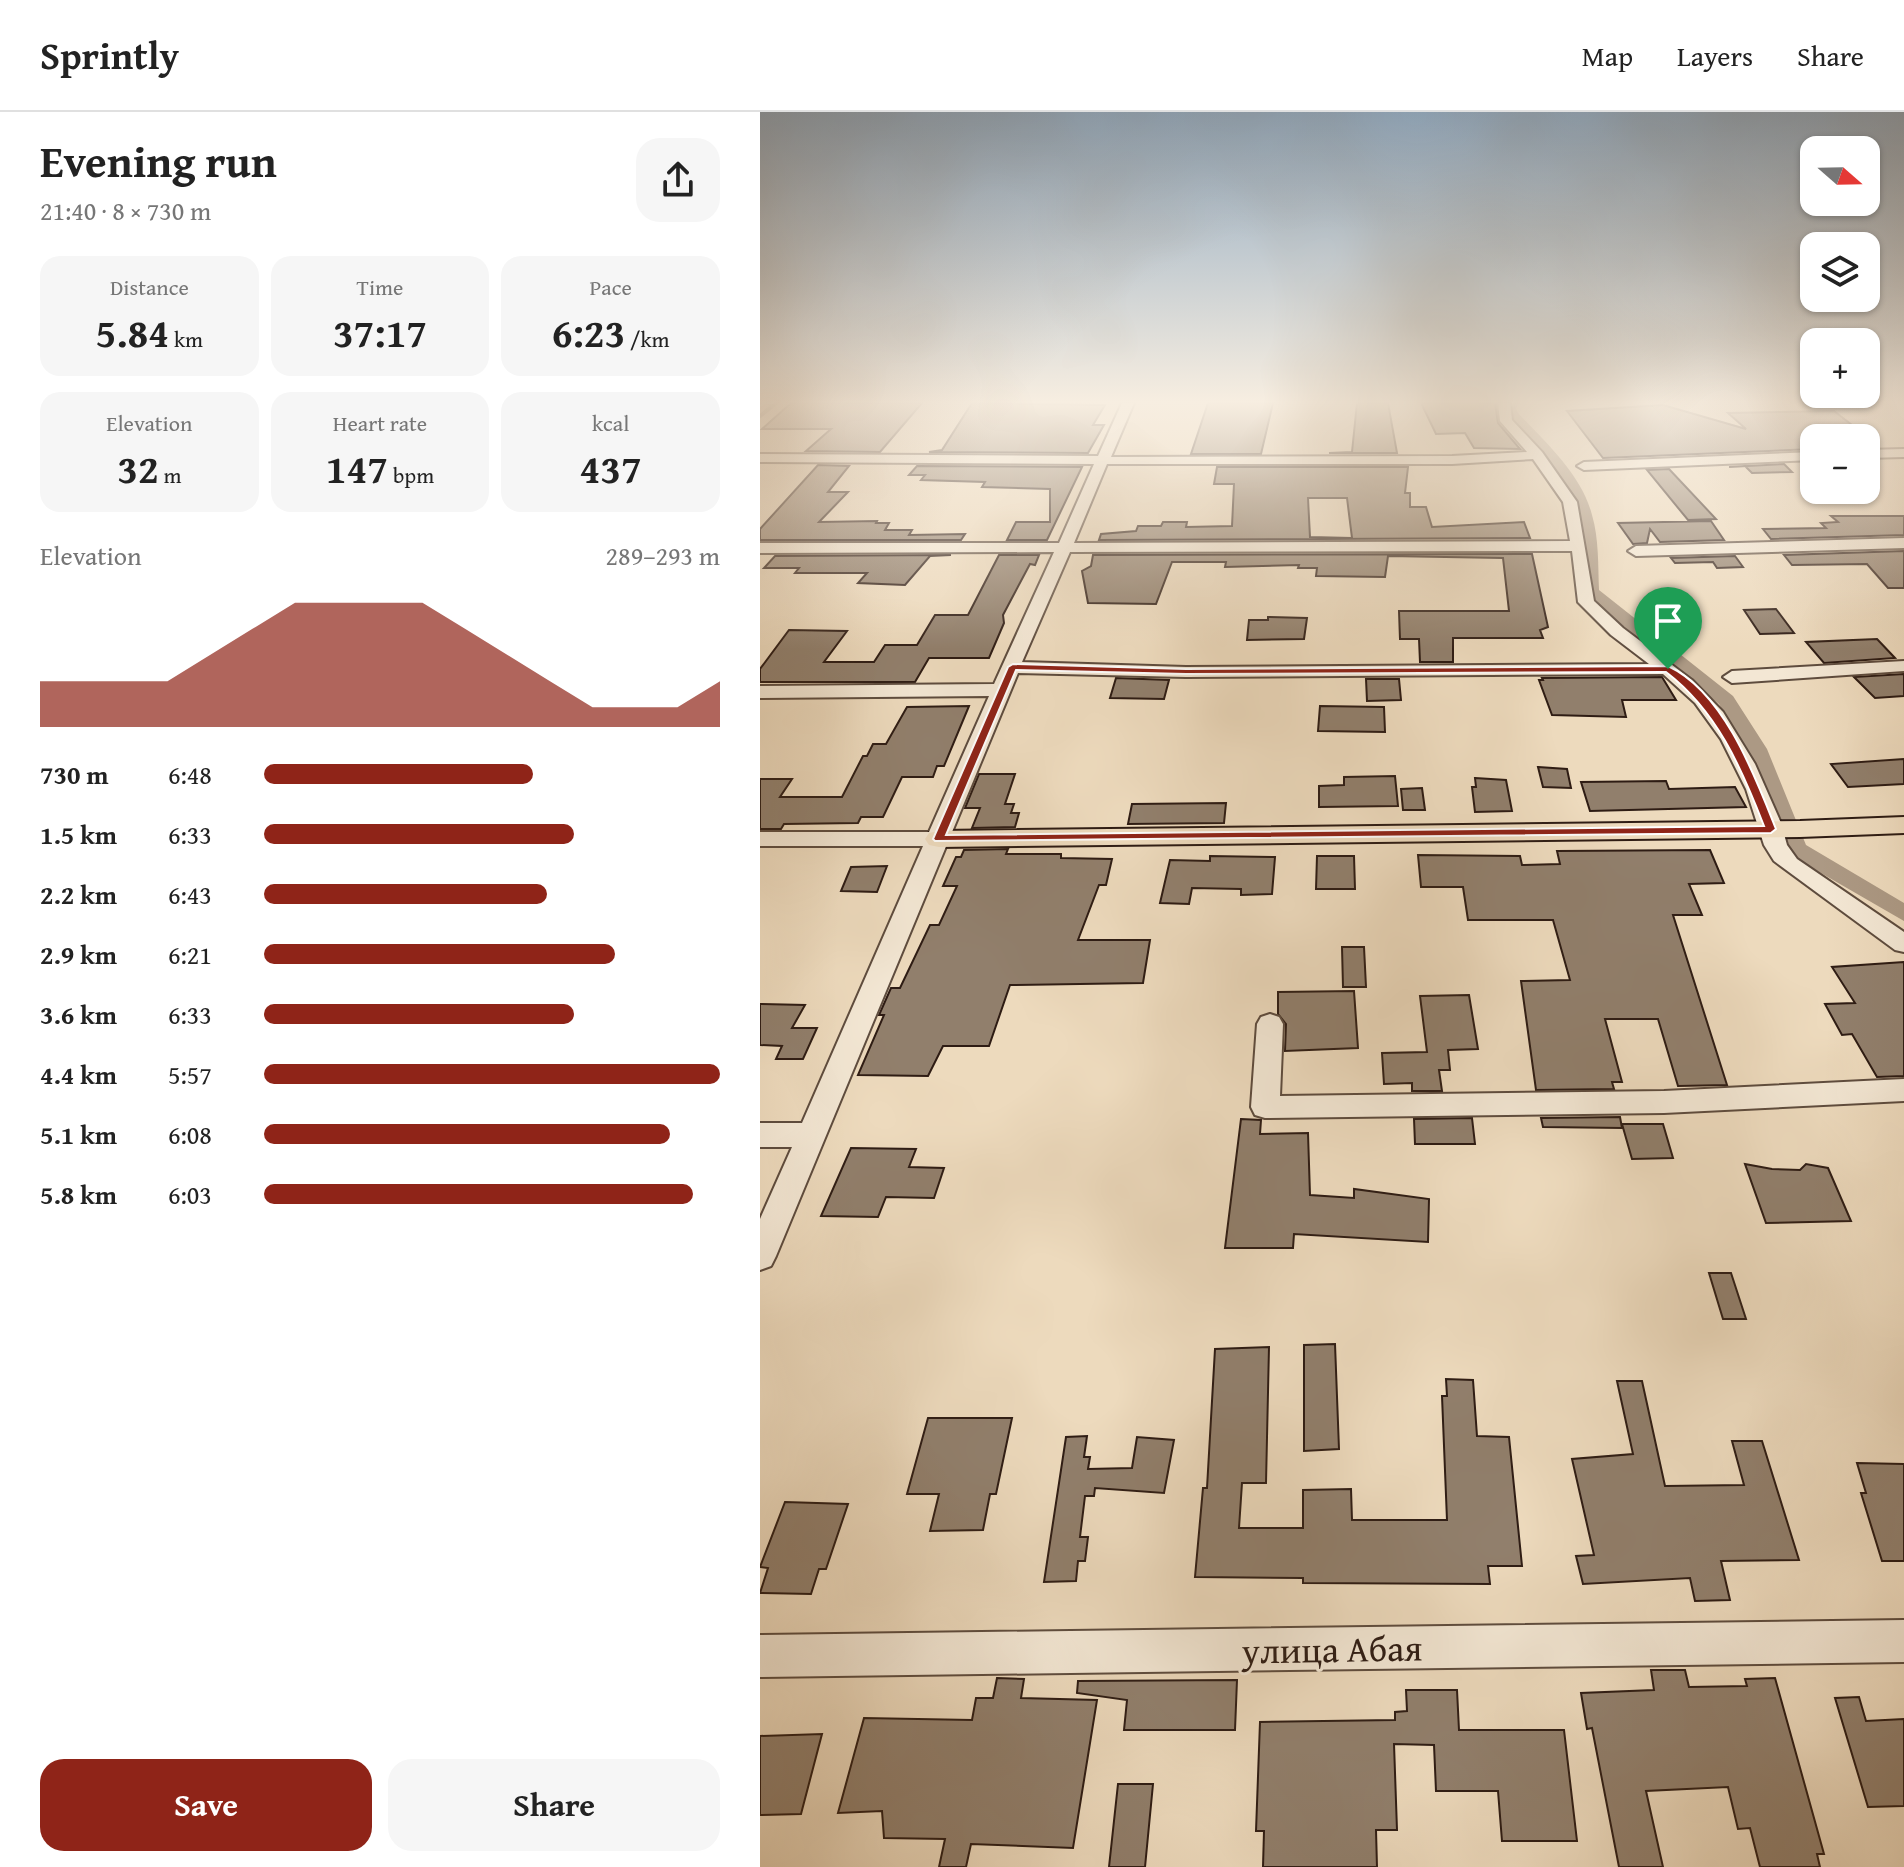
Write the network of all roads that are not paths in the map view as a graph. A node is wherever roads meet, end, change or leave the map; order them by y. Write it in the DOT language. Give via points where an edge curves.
graph roads {
  1 [pos="1093,485"];
  2 [pos="1558,485"];
  3 [pos="1904,543"];
  4 [pos="1066,545"];
  5 [pos="1579,546"];
  6 [pos="760,548"];
  7 [pos="1636,551"];
  8 [pos="1904,666"];
  9 [pos="1013,667"];
  10 [pos="1668,669"];
  11 [pos="1732,677"];
  12 [pos="1001,690"];
  13 [pos="760,692"];
  14 [pos="1904,825"];
  15 [pos="1784,829"];
  16 [pos="760,839"];
  17 [pos="939,839"];
  18 [pos="1904,944"];
  19 [pos="1270,1024"];
  20 [pos="1904,1090"];
  21 [pos="760,1135"];
  22 [pos="813,1135"];
  23 [pos="760,1256"];
  24 [pos="1904,1641"];
  25 [pos="760,1656"];
  1 -- 4 [label="street"];
  2 -- 5 [label="street" via="1570,502"];
  3 -- 7 [label="street"];
  4 -- 5 [label="street"];
  4 -- 6 [label="street"];
  4 -- 9 [label="street"];
  5 -- 10 [label="street" via="1586,602"];
  8 -- 11 [label="street"];
  9 -- 10 [label="street" via="1186,672"];
  9 -- 12 [label="street"];
  10 -- 15 [label="street" via="1718,719"];
  12 -- 13 [label="street"];
  12 -- 17 [label="street"];
  14 -- 15 [label="main road"];
  15 -- 17 [label="main road"];
  15 -- 18 [label="street" via="1777,851 1789,864"];
  16 -- 17 [label="street"];
  17 -- 22 [label="street"];
  19 -- 20 [label="street" via="1265,1107 1595,1106"];
  21 -- 22 [label="street"];
  22 -- 23 [label="street"];
  24 -- 25 [label="street, улица Абая"];
}
